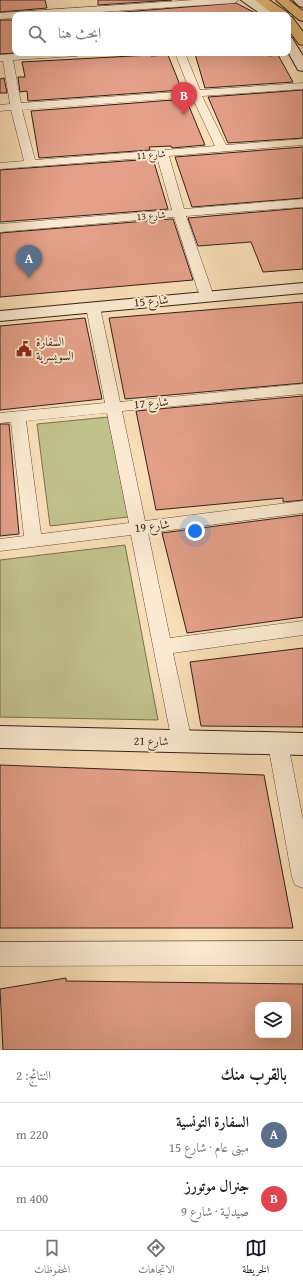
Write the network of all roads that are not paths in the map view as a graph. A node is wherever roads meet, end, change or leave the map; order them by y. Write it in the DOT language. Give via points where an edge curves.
graph roads {
  1 [pos="234,0"];
  2 [pos="247,0"];
  3 [pos="261,0"];
  4 [pos="282,0"];
  5 [pos="299,0"];
  6 [pos="303,3"];
  7 [pos="113,8"];
  8 [pos="56,12"];
  9 [pos="266,12"];
  10 [pos="280,12"];
  11 [pos="12,15"];
  12 [pos="0,16"];
  13 [pos="303,17"];
  14 [pos="291,24"];
  15 [pos="303,41"];
  16 [pos="291,46"];
  17 [pos="33,56"];
  18 [pos="181,56"];
  19 [pos="4,58"];
  20 [pos="303,67"];
  21 [pos="303,86"];
  22 [pos="196,94"];
  23 [pos="16,107"];
  24 [pos="0,108"];
  25 [pos="303,142"];
  26 [pos="220,147"];
  27 [pos="162,153"];
  28 [pos="30,163"];
  29 [pos="0,166"];
  30 [pos="303,203"];
  31 [pos="179,213"];
  32 [pos="0,228"];
  33 [pos="303,282"];
  34 [pos="303,288"];
  35 [pos="205,291"];
  36 [pos="93,307"];
  37 [pos="0,310"];
  38 [pos="0,316"];
  39 [pos="303,389"];
  40 [pos="113,407"];
  41 [pos="18,416"];
  42 [pos="0,418"];
  43 [pos="303,507"];
  44 [pos="138,528"];
  45 [pos="33,541"];
  46 [pos="0,545"];
  47 [pos="303,628"];
  48 [pos="163,647"];
  49 [pos="0,737"];
  50 [pos="182,742"];
  51 [pos="291,744"];
  52 [pos="303,877"];
  53 [pos="303,953"];
  54 [pos="0,954"];
  1 -- 7 [label="street"];
  2 -- 9 [label="street"];
  3 -- 10 [label="highway"];
  4 -- 13 [label="highway"];
  5 -- 6 [label="street"];
  7 -- 8 [label="street"];
  11 -- 12 [label="street"];
  14 -- 15 [label="highway"];
  16 -- 20 [label="street"];
  17 -- 19 [label="street"];
  18 -- 22 [label="street"];
  19 -- 23 [label="street"];
  21 -- 22 [label="street"];
  22 -- 23 [label="street"];
  22 -- 26 [label="street"];
  23 -- 24 [label="street"];
  23 -- 28 [label="street"];
  25 -- 26 [label="street, شارع 11"];
  26 -- 27 [label="street, شارع 11"];
  27 -- 28 [label="street, شارع 11"];
  27 -- 31 [label="street"];
  28 -- 29 [label="street, شارع 11"];
  30 -- 31 [label="street, شارع 13"];
  31 -- 32 [label="street, شارع 13"];
  31 -- 35 [label="street"];
  33 -- 35 [label="street, شارع 15"];
  34 -- 36 [label="street, شارع 15"];
  35 -- 37 [label="street, شارع 15"];
  36 -- 38 [label="street, شارع 15"];
  36 -- 40 [label="street"];
  39 -- 40 [label="street, شارع 17"];
  40 -- 41 [label="street, شارع 17"];
  40 -- 44 [label="street"];
  41 -- 42 [label="street, شارع 17"];
  41 -- 45 [label="street"];
  43 -- 44 [label="street, شارع 19"];
  44 -- 45 [label="street, شارع 19"];
  44 -- 48 [label="street"];
  45 -- 46 [label="street, شارع 19"];
  47 -- 48 [label="street"];
  48 -- 50 [label="street"];
  49 -- 50 [label="street, شارع 21"];
  50 -- 51 [label="street, شارع 21"];
  51 -- 52 [label="street"];
  53 -- 54 [label="street"];
}
